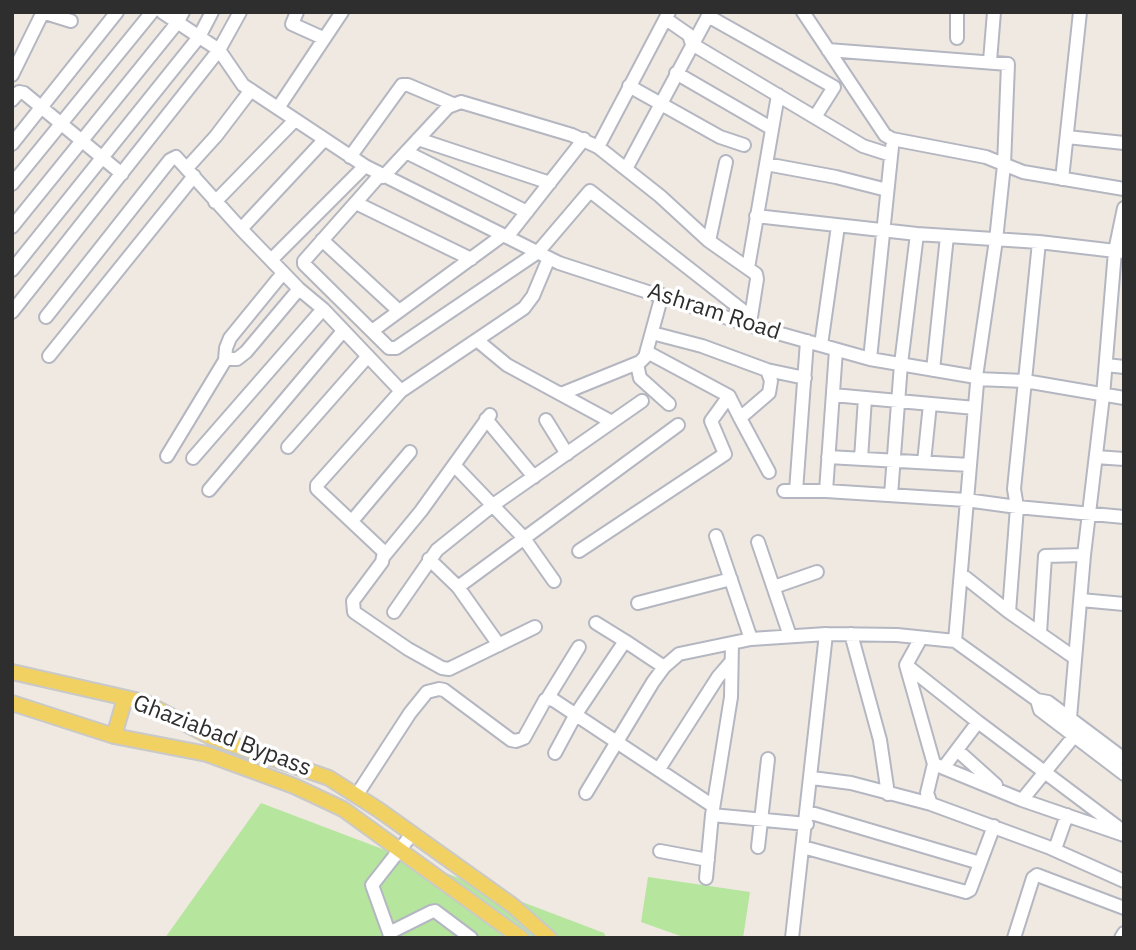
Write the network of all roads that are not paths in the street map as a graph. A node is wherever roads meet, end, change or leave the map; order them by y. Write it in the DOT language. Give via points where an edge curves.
graph roads {
  1 [pos="43,12"];
  2 [pos="117,12"];
  3 [pos="152,12"];
  4 [pos="162,12"];
  5 [pos="212,12"];
  6 [pos="240,12"];
  7 [pos="297,12"];
  8 [pos="803,12"];
  9 [pos="957,12"];
  10 [pos="994,12"];
  11 [pos="1080,12"];
  12 [pos="336,14"];
  13 [pos="668,15"];
  14 [pos="180,18"];
  15 [pos="71,21"];
  16 [pos="199,37"];
  17 [pos="323,38"];
  18 [pos="957,38"];
  19 [pos="692,44"];
  20 [pos="219,50"];
  21 [pos="828,50"];
  22 [pos="990,61"];
  23 [pos="676,73"];
  24 [pos="12,75"];
  25 [pos="629,86"];
  26 [pos="251,90"];
  27 [pos="778,95"];
  28 [pos="12,100"];
  29 [pos="453,104"];
  30 [pos="661,104"];
  31 [pos="41,107"];
  32 [pos="278,108"];
  33 [pos="815,117"];
  34 [pos="295,120"];
  35 [pos="61,124"];
  36 [pos="771,128"];
  37 [pos="889,137"];
  38 [pos="1067,137"];
  39 [pos="418,139"];
  40 [pos="584,139"];
  41 [pos="324,140"];
  42 [pos="82,142"];
  43 [pos="1124,143"];
  44 [pos="12,144"];
  45 [pos="744,145"];
  46 [pos="598,147"];
  47 [pos="406,152"];
  48 [pos="891,155"];
  49 [pos="101,157"];
  50 [pos="350,157"];
  51 [pos="726,162"];
  52 [pos="766,164"];
  53 [pos="1003,165"];
  54 [pos="365,166"];
  55 [pos="626,169"];
  56 [pos="191,172"];
  57 [pos="122,174"];
  58 [pos="382,176"];
  59 [pos="1062,179"];
  60 [pos="550,183"];
  61 [pos="12,184"];
  62 [pos="1124,189"];
  63 [pos="887,190"];
  64 [pos="215,202"];
  65 [pos="356,203"];
  66 [pos="1124,208"];
  67 [pos="527,212"];
  68 [pos="756,216"];
  69 [pos="838,226"];
  70 [pos="12,227"];
  71 [pos="241,229"];
  72 [pos="882,230"];
  73 [pos="917,234"];
  74 [pos="505,236"];
  75 [pos="947,236"];
  76 [pos="323,240"];
  77 [pos="996,240"];
  78 [pos="709,241"];
  79 [pos="1039,242"];
  80 [pos="1119,251"];
  81 [pos="544,255"];
  82 [pos="471,259"];
  83 [pos="271,260"];
  84 [pos="748,268"];
  85 [pos="12,270"];
  86 [pos="283,272"];
  87 [pos="299,289"];
  88 [pos="663,295"];
  89 [pos="323,309"];
  90 [pos="400,311"];
  91 [pos="12,312"];
  92 [pos="46,317"];
  93 [pos="750,321"];
  94 [pos="343,331"];
  95 [pos="372,331"];
  96 [pos="652,333"];
  97 [pos="478,341"];
  98 [pos="807,341"];
  99 [pos="821,345"];
  100 [pos="836,350"];
  101 [pos="647,352"];
  102 [pos="49,356"];
  103 [pos="368,356"];
  104 [pos="870,359"];
  105 [pos="225,360"];
  106 [pos="637,364"];
  107 [pos="901,364"];
  108 [pos="1106,365"];
  109 [pos="1124,367"];
  110 [pos="767,370"];
  111 [pos="933,370"];
  112 [pos="805,378"];
  113 [pos="976,378"];
  114 [pos="1025,381"];
  115 [pos="401,391"];
  116 [pos="561,394"];
  117 [pos="833,395"];
  118 [pos="729,396"];
  119 [pos="1103,396"];
  120 [pos="865,398"];
  121 [pos="1124,398"];
  122 [pos="642,401"];
  123 [pos="898,401"];
  124 [pos="669,404"];
  125 [pos="930,404"];
  126 [pos="975,408"];
  127 [pos="740,418"];
  128 [pos="546,420"];
  129 [pos="612,422"];
  130 [pos="678,425"];
  131 [pos="288,447"];
  132 [pos="410,452"];
  133 [pos="567,454"];
  134 [pos="167,456"];
  135 [pos="828,457"];
  136 [pos="1096,457"];
  137 [pos="193,458"];
  138 [pos="861,459"];
  139 [pos="893,460"];
  140 [pos="1124,460"];
  141 [pos="924,463"];
  142 [pos="454,465"];
  143 [pos="970,465"];
  144 [pos="769,472"];
  145 [pos="534,477"];
  146 [pos="209,490"];
  147 [pos="826,491"];
  148 [pos="891,495"];
  149 [pos="966,500"];
  150 [pos="493,505"];
  151 [pos="1017,507"];
  152 [pos="1090,513"];
  153 [pos="1124,517"];
  154 [pos="352,521"];
  155 [pos="716,536"];
  156 [pos="523,537"];
  157 [pos="758,542"];
  158 [pos="579,551"];
  159 [pos="1084,555"];
  160 [pos="384,556"];
  161 [pos="429,559"];
  162 [pos="817,572"];
  163 [pos="961,574"];
  164 [pos="731,579"];
  165 [pos="554,580"];
  166 [pos="458,587"];
  167 [pos="774,587"];
  168 [pos="1080,600"];
  169 [pos="638,603"];
  170 [pos="1124,604"];
  171 [pos="394,612"];
  172 [pos="1009,612"];
  173 [pos="596,623"];
  174 [pos="535,627"];
  175 [pos="1040,633"];
  176 [pos="826,634"];
  177 [pos="851,634"];
  178 [pos="790,636"];
  179 [pos="921,638"];
  180 [pos="751,639"];
  181 [pos="625,641"];
  182 [pos="955,641"];
  183 [pos="732,643"];
  184 [pos="499,645"];
  185 [pos="579,647"];
  186 [pos="1075,658"];
  187 [pos="731,663"];
  188 [pos="906,665"];
  189 [pos="664,667"];
  190 [pos="449,669"];
  191 [pos="12,672"];
  192 [pos="444,690"];
  193 [pos="125,698"];
  194 [pos="547,699"];
  195 [pos="12,703"];
  196 [pos="576,714"];
  197 [pos="978,722"];
  198 [pos="1067,722"];
  199 [pos="1075,735"];
  200 [pos="114,736"];
  201 [pos="616,743"];
  202 [pos="957,750"];
  203 [pos="555,752"];
  204 [pos="768,759"];
  205 [pos="1124,759"];
  206 [pos="939,765"];
  207 [pos="659,769"];
  208 [pos="1045,772"];
  209 [pos="1124,774"];
  210 [pos="812,778"];
  211 [pos="586,793"];
  212 [pos="1005,793"];
  213 [pos="888,794"];
  214 [pos="356,796"];
  215 [pos="1022,800"];
  216 [pos="931,804"];
  217 [pos="712,810"];
  218 [pos="1067,815"];
  219 [pos="807,818"];
  220 [pos="761,820"];
  221 [pos="994,826"];
  222 [pos="1124,833"];
  223 [pos="412,834"];
  224 [pos="758,847"];
  225 [pos="803,847"];
  226 [pos="1055,849"];
  227 [pos="400,850"];
  228 [pos="660,851"];
  229 [pos="708,860"];
  230 [pos="980,863"];
  231 [pos="706,878"];
  232 [pos="1124,881"];
  233 [pos="1124,908"];
  234 [pos="1124,933"];
  235 [pos="390,935"];
  236 [pos="471,938"];
  237 [pos="521,938"];
  238 [pos="549,938"];
  239 [pos="792,938"];
  240 [pos="1014,938"];
  241 [pos="1121,938"];
  1 -- 15 [label="street"];
  1 -- 24 [label="street"];
  2 -- 31 [label="street"];
  3 -- 35 [label="street"];
  4 -- 14 [label="street, Ashram Road"];
  5 -- 16 [label="street"];
  6 -- 20 [label="street"];
  7 -- 17 [label="street" via="292,24"];
  8 -- 21 [label="street"];
  9 -- 18 [label="street"];
  10 -- 22 [label="street"];
  11 -- 38 [label="street"];
  12 -- 17 [label="street"];
  13 -- 19 [label="street"];
  13 -- 25 [label="street"];
  14 -- 16 [label="street, Ashram Road"];
  14 -- 42 [label="street"];
  16 -- 20 [label="street, Ashram Road"];
  16 -- 49 [label="street"];
  17 -- 32 [label="street"];
  19 -- 23 [label="street"];
  19 -- 27 [label="street"];
  19 -- 33 [label="street" via="708,16 834,87"];
  20 -- 26 [label="street, Ashram Road"];
  20 -- 57 [label="street"];
  21 -- 22 [label="street"];
  21 -- 37 [label="street"];
  22 -- 53 [label="street" via="1008,67"];
  23 -- 30 [label="street"];
  23 -- 36 [label="street"];
  25 -- 30 [label="street"];
  25 -- 46 [label="street"];
  26 -- 32 [label="street, Ashram Road"];
  26 -- 56 [label="street"];
  27 -- 33 [label="street"];
  27 -- 36 [label="street"];
  28 -- 31 [label="street" via="24,93"];
  29 -- 39 [label="street"];
  29 -- 40 [label="street" via="466,102"];
  29 -- 50 [label="street" via="402,85"];
  30 -- 45 [label="street"];
  30 -- 55 [label="street"];
  31 -- 35 [label="street"];
  31 -- 44 [label="street"];
  32 -- 34 [label="street, Ashram Road"];
  33 -- 48 [label="street" via="863,146"];
  34 -- 41 [label="street, Ashram Road"];
  34 -- 64 [label="street"];
  35 -- 42 [label="street"];
  35 -- 61 [label="street"];
  36 -- 52 [label="street"];
  37 -- 48 [label="street"];
  37 -- 53 [label="street" via="986,157"];
  38 -- 43 [label="street"];
  38 -- 59 [label="street"];
  39 -- 47 [label="street"];
  39 -- 60 [label="street"];
  40 -- 46 [label="street"];
  40 -- 60 [label="street"];
  41 -- 50 [label="street, Ashram Road"];
  41 -- 71 [label="street"];
  42 -- 49 [label="street"];
  42 -- 70 [label="street"];
  46 -- 55 [label="street"];
  47 -- 58 [label="street"];
  47 -- 67 [label="street"];
  48 -- 63 [label="street"];
  49 -- 57 [label="street"];
  49 -- 85 [label="street"];
  50 -- 54 [label="street, Ashram Road"];
  51 -- 78 [label="street"];
  52 -- 63 [label="street"];
  52 -- 68 [label="street"];
  53 -- 59 [label="street"];
  53 -- 77 [label="street"];
  54 -- 58 [label="street, Ashram Road"];
  54 -- 83 [label="street"];
  55 -- 78 [label="street"];
  56 -- 64 [label="street"];
  56 -- 92 [label="street" via="176,157 170,160"];
  56 -- 102 [label="street"];
  57 -- 91 [label="street"];
  58 -- 65 [label="street"];
  58 -- 74 [label="street, Ashram Road"];
  59 -- 62 [label="street"];
  60 -- 67 [label="street"];
  63 -- 72 [label="street"];
  64 -- 71 [label="street"];
  65 -- 76 [label="street"];
  65 -- 82 [label="street"];
  66 -- 80 [label="street"];
  67 -- 74 [label="street"];
  68 -- 69 [label="street"];
  68 -- 84 [label="street"];
  69 -- 72 [label="street"];
  69 -- 99 [label="street"];
  71 -- 83 [label="street"];
  72 -- 73 [label="street"];
  72 -- 104 [label="street"];
  73 -- 75 [label="street"];
  73 -- 107 [label="street"];
  74 -- 81 [label="street, Ashram Road"];
  74 -- 82 [label="street"];
  75 -- 77 [label="street"];
  75 -- 111 [label="street"];
  76 -- 90 [label="street"];
  76 -- 95 [label="street" via="304,264"];
  77 -- 79 [label="street"];
  77 -- 113 [label="street"];
  78 -- 84 [label="street"];
  79 -- 80 [label="street"];
  79 -- 114 [label="street"];
  80 -- 108 [label="street"];
  81 -- 88 [label="street, Ashram Road"];
  81 -- 93 [label="street" via="590,191"];
  81 -- 95 [label="street" via="392,348"];
  81 -- 97 [label="street" via="529,303"];
  82 -- 90 [label="street"];
  83 -- 86 [label="street"];
  84 -- 93 [label="street" via="757,277"];
  86 -- 87 [label="street"];
  86 -- 105 [label="street" via="230,338"];
  87 -- 89 [label="street"];
  87 -- 105 [label="street" via="246,352"];
  88 -- 93 [label="street, Ashram Road"];
  88 -- 96 [label="street"];
  89 -- 94 [label="street"];
  89 -- 137 [label="street"];
  90 -- 95 [label="street"];
  93 -- 98 [label="street, Ashram Road"];
  94 -- 103 [label="street"];
  94 -- 146 [label="street"];
  96 -- 101 [label="street"];
  96 -- 110 [label="street"];
  97 -- 115 [label="street"];
  97 -- 116 [label="street" via="507,365"];
  98 -- 99 [label="street, Ashram Road"];
  98 -- 112 [label="street"];
  99 -- 100 [label="street, Ashram Road"];
  100 -- 104 [label="street, Ashram Road"];
  100 -- 117 [label="street"];
  101 -- 106 [label="street"];
  101 -- 118 [label="street"];
  103 -- 115 [label="street"];
  103 -- 131 [label="street"];
  104 -- 107 [label="street, Ashram Road"];
  105 -- 134 [label="street"];
  106 -- 116 [label="street"];
  106 -- 124 [label="street" via="639,378"];
  107 -- 111 [label="street, Ashram Road"];
  107 -- 123 [label="street"];
  108 -- 109 [label="street"];
  108 -- 119 [label="street"];
  110 -- 112 [label="street"];
  110 -- 127 [label="street" via="769,393"];
  111 -- 113 [label="street, Ashram Road"];
  112 -- 147 [label="street" via="790,491"];
  113 -- 114 [label="street, Ashram Road"];
  113 -- 126 [label="street"];
  114 -- 119 [label="street, Ashram Road"];
  114 -- 151 [label="street" via="1014,489"];
  115 -- 154 [label="street" via="318,483 317,489"];
  116 -- 129 [label="street"];
  117 -- 120 [label="street"];
  117 -- 135 [label="street"];
  118 -- 127 [label="street"];
  118 -- 158 [label="street" via="711,421 725,454"];
  119 -- 121 [label="street, Ashram Road"];
  119 -- 136 [label="street"];
  120 -- 123 [label="street"];
  120 -- 138 [label="street"];
  122 -- 129 [label="street"];
  123 -- 125 [label="street"];
  123 -- 139 [label="street"];
  125 -- 126 [label="street"];
  125 -- 141 [label="street"];
  126 -- 143 [label="street"];
  127 -- 144 [label="street"];
  128 -- 133 [label="street"];
  129 -- 133 [label="street"];
  130 -- 156 [label="street"];
  132 -- 154 [label="street"];
  133 -- 145 [label="street"];
  135 -- 138 [label="street"];
  135 -- 147 [label="street"];
  136 -- 140 [label="street"];
  136 -- 152 [label="street"];
  138 -- 139 [label="street"];
  139 -- 141 [label="street"];
  139 -- 148 [label="street"];
  141 -- 143 [label="street"];
  142 -- 145 [label="street" via="488,417"];
  142 -- 150 [label="street"];
  142 -- 160 [label="street"];
  143 -- 149 [label="street"];
  145 -- 150 [label="street"];
  147 -- 148 [label="street"];
  148 -- 149 [label="street"];
  149 -- 151 [label="street"];
  149 -- 163 [label="street"];
  150 -- 156 [label="street"];
  150 -- 161 [label="street"];
  151 -- 152 [label="street"];
  151 -- 172 [label="street"];
  152 -- 153 [label="street"];
  152 -- 159 [label="street"];
  154 -- 160 [label="street"];
  155 -- 164 [label="street"];
  156 -- 165 [label="street"];
  156 -- 166 [label="street"];
  157 -- 167 [label="street"];
  159 -- 168 [label="street"];
  159 -- 175 [label="street" via="1045,555"];
  160 -- 190 [label="street" via="353,601 354,612 408,649"];
  161 -- 166 [label="street"];
  161 -- 171 [label="street"];
  162 -- 167 [label="street"];
  163 -- 172 [label="street"];
  163 -- 182 [label="street"];
  164 -- 169 [label="street"];
  164 -- 180 [label="street"];
  166 -- 184 [label="street"];
  167 -- 178 [label="street"];
  168 -- 170 [label="street"];
  168 -- 186 [label="street"];
  172 -- 175 [label="street"];
  173 -- 181 [label="street"];
  174 -- 184 [label="street"];
  175 -- 186 [label="street"];
  176 -- 177 [label="street"];
  176 -- 178 [label="street"];
  176 -- 210 [label="street"];
  177 -- 179 [label="street"];
  177 -- 213 [label="street" via="880,740"];
  178 -- 180 [label="street"];
  179 -- 182 [label="street"];
  179 -- 188 [label="street"];
  180 -- 183 [label="street"];
  181 -- 189 [label="street"];
  181 -- 196 [label="street"];
  182 -- 198 [label="street" via="1037,701 1040,710"];
  183 -- 187 [label="street"];
  183 -- 189 [label="street" via="679,654"];
  184 -- 190 [label="street"];
  185 -- 194 [label="street"];
  186 -- 198 [label="street"];
  187 -- 207 [label="street"];
  187 -- 217 [label="street" via="731,697"];
  188 -- 197 [label="street"];
  188 -- 206 [label="street"];
  189 -- 201 [label="street"];
  190 -- 192 [label="street"];
  191 -- 193 [label="main road, Ghaziabad Bypass"];
  192 -- 194 [label="street" via="516,741 524,738"];
  192 -- 214 [label="street" via="427,692"];
  193 -- 200 [label="main road"];
  193 -- 214 [label="main road, Ghaziabad Bypass" via="144,702 211,737 329,778"];
  194 -- 196 [label="street"];
  195 -- 200 [label="main road, Ghaziabad Bypass"];
  196 -- 201 [label="street"];
  196 -- 203 [label="street"];
  197 -- 202 [label="street"];
  197 -- 208 [label="street"];
  198 -- 199 [label="street"];
  198 -- 205 [label="street"];
  199 -- 208 [label="street"];
  199 -- 209 [label="street"];
  200 -- 227 [label="main road, Ghaziabad Bypass" via="207,754 295,786 343,809"];
  201 -- 207 [label="street"];
  201 -- 211 [label="street"];
  202 -- 206 [label="street"];
  202 -- 212 [label="street"];
  204 -- 220 [label="street"];
  206 -- 212 [label="street"];
  206 -- 216 [label="street" via="927,793"];
  207 -- 217 [label="street"];
  208 -- 215 [label="street"];
  208 -- 222 [label="street"];
  210 -- 213 [label="street"];
  210 -- 219 [label="street"];
  212 -- 215 [label="street"];
  213 -- 216 [label="street"];
  214 -- 223 [label="main road, Ghaziabad Bypass"];
  215 -- 218 [label="street"];
  216 -- 221 [label="street"];
  217 -- 220 [label="street"];
  217 -- 229 [label="street"];
  218 -- 222 [label="street"];
  218 -- 226 [label="street"];
  219 -- 220 [label="street"];
  219 -- 225 [label="street"];
  219 -- 230 [label="street"];
  220 -- 224 [label="street"];
  221 -- 226 [label="street"];
  221 -- 230 [label="street"];
  223 -- 227 [label="street"];
  223 -- 238 [label="main road, Ghaziabad Bypass" via="512,905"];
  225 -- 230 [label="street" via="964,892 970,890"];
  225 -- 239 [label="street"];
  226 -- 232 [label="street"];
  227 -- 235 [label="street" via="372,885"];
  227 -- 237 [label="main road, Ghaziabad Bypass"];
  228 -- 229 [label="street"];
  229 -- 231 [label="street"];
  233 -- 240 [label="street" via="1037,875"];
  234 -- 241 [label="street"];
  235 -- 236 [label="street" via="435,911"];
}
